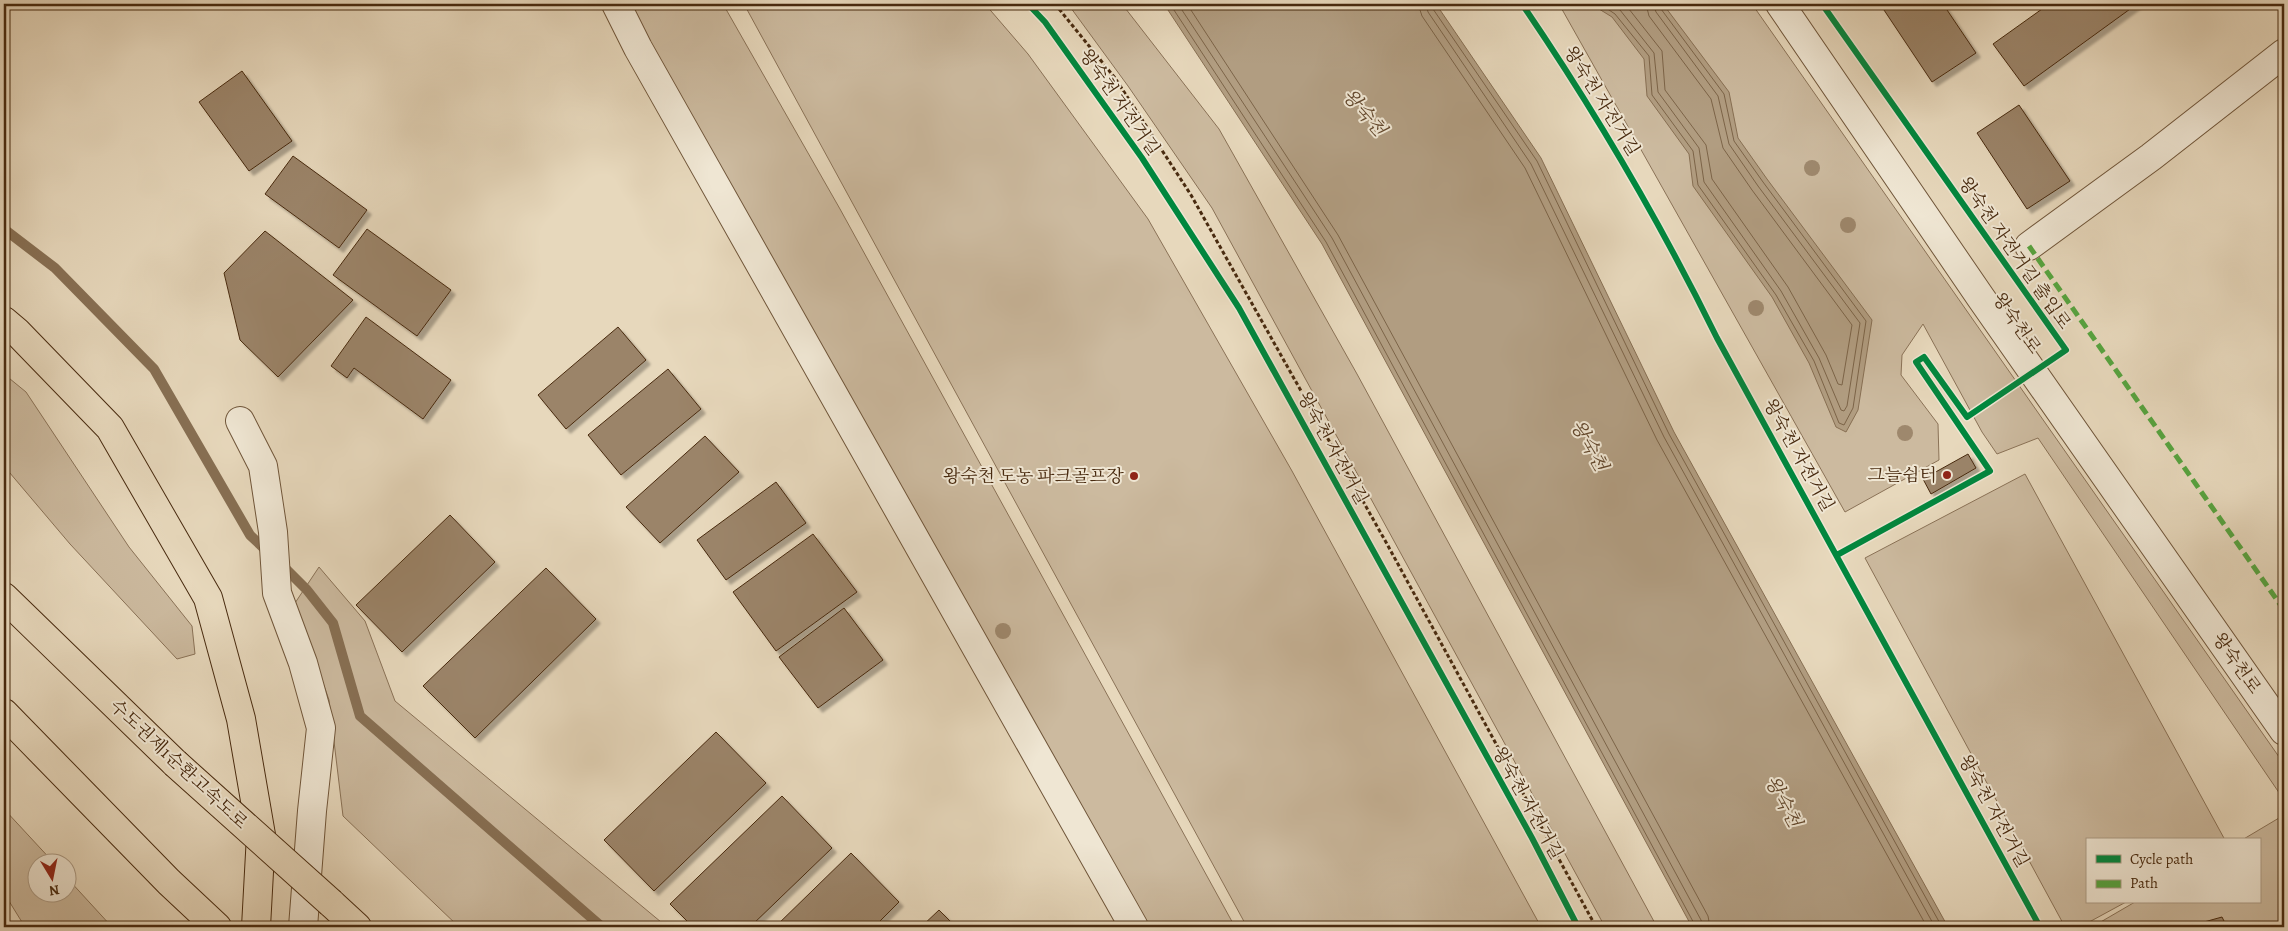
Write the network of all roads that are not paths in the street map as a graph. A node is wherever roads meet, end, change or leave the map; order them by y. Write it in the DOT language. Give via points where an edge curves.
graph roads {
  1 [pos="616,4"];
  2 [pos="1780,4"];
  3 [pos="2284,53"];
  4 [pos="2030,246"];
  5 [pos="4,321"];
  6 [pos="240,421"];
  7 [pos="4,597"];
  8 [pos="4,713"];
  9 [pos="2284,731"];
  10 [pos="217,927"];
  11 [pos="256,927"];
  12 [pos="303,927"];
  13 [pos="357,927"];
  14 [pos="1134,927"];
  1 -- 14 [label="street"];
  2 -- 9 [label="street, 왕숙천로"];
  3 -- 4 [label="street"];
  5 -- 11 [label="highway" via="110,428 208,598 241,719 260,835"];
  6 -- 12 [label="street" via="262,466 273,532 277,593 303,663 322,728"];
  7 -- 13 [label="highway, 수도권제1순환고속도로, bridge" via="175,763"];
  8 -- 10 [label="highway"];
}
